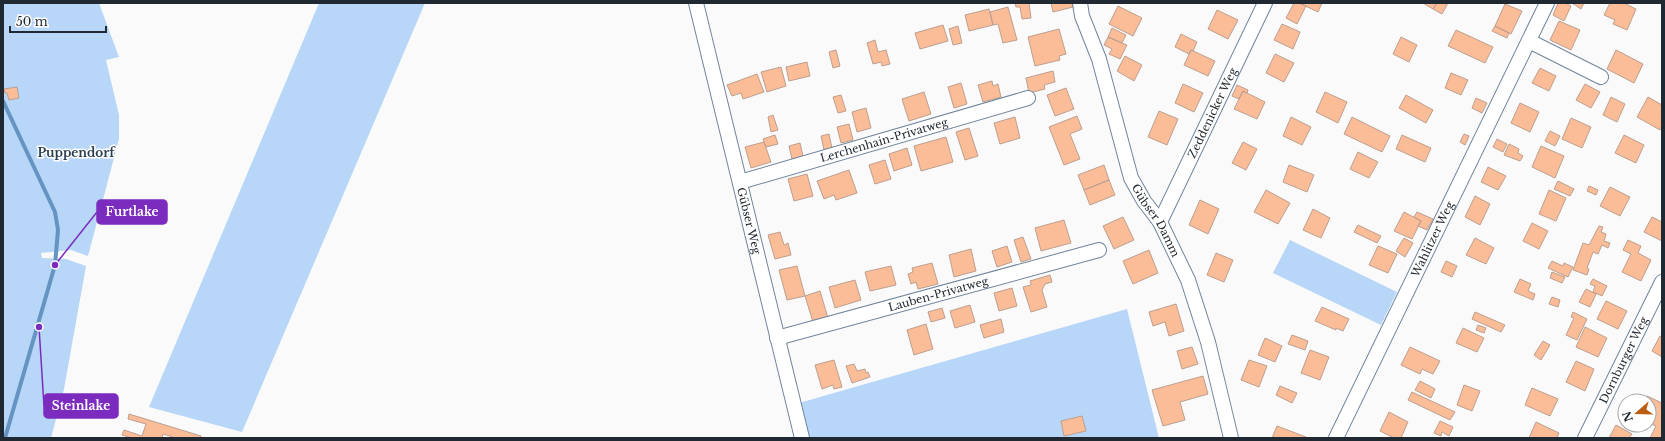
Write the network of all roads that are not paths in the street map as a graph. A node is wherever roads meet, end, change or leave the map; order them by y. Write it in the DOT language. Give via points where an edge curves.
graph roads {
  1 [pos="696,3"];
  2 [pos="1080,3"];
  3 [pos="1265,3"];
  4 [pos="1547,3"];
  5 [pos="1529,41"];
  6 [pos="1601,77"];
  7 [pos="1028,98"];
  8 [pos="740,182"];
  9 [pos="1160,222"];
  10 [pos="1099,250"];
  11 [pos="1662,282"];
  12 [pos="778,338"];
  13 [pos="802,438"];
  14 [pos="1231,438"];
  15 [pos="1336,438"];
  16 [pos="1585,438"];
  1 -- 8 [label="street, Gübser Weg"];
  2 -- 9 [label="street, Gübser Damm" via="1082,16 1099,59 1131,178"];
  3 -- 9 [label="street, Zeddenicker Weg"];
  4 -- 5 [label="street, Wahlitzer Weg"];
  5 -- 6 [label="street"];
  5 -- 15 [label="street, Wahlitzer Weg"];
  7 -- 8 [label="street, Lerchenhain-Privatweg"];
  8 -- 12 [label="street, Gübser Weg"];
  9 -- 14 [label="street, Gübser Damm" via="1188,280 1208,342"];
  10 -- 12 [label="street, Lauben-Privatweg"];
  11 -- 16 [label="street, Dornburger Weg"];
  12 -- 13 [label="street, Gübser Weg"];
}
